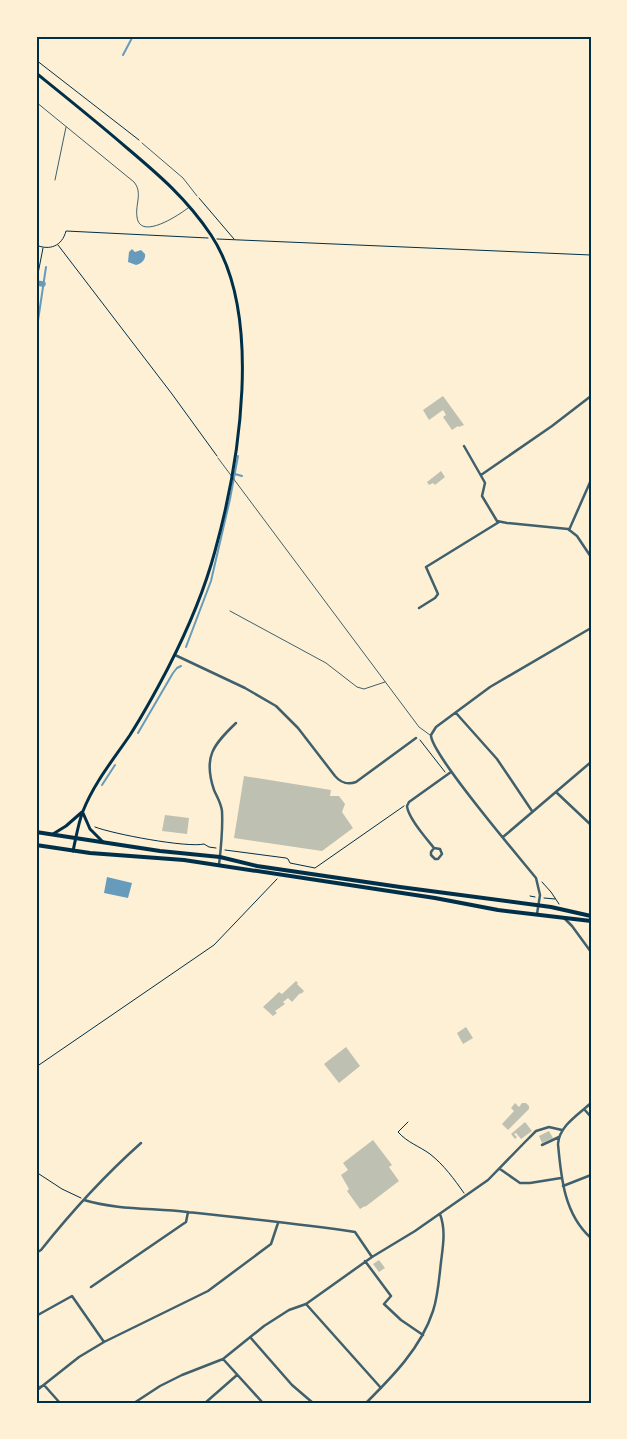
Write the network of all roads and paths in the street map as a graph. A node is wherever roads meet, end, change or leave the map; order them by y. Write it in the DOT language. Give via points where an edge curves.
graph roads {
  1 [pos="36,60"];
  2 [pos="36,73"];
  3 [pos="36,102"];
  4 [pos="66,126"];
  5 [pos="142,142"];
  6 [pos="55,180"];
  7 [pos="197,196"];
  8 [pos="190,206"];
  9 [pos="234,240"];
  10 [pos="36,245"];
  11 [pos="58,245"];
  12 [pos="43,248"];
  13 [pos="591,255"];
  14 [pos="37,280"];
  15 [pos="36,284"];
  16 [pos="591,396"];
  17 [pos="464,446"];
  18 [pos="218,458"];
  19 [pos="481,475"];
  20 [pos="591,480"];
  21 [pos="499,522"];
  22 [pos="570,530"];
  23 [pos="591,558"];
  24 [pos="419,608"];
  25 [pos="230,611"];
  26 [pos="591,628"];
  27 [pos="174,655"];
  28 [pos="386,682"];
  29 [pos="456,713"];
  30 [pos="236,723"];
  31 [pos="431,735"];
  32 [pos="417,737"];
  33 [pos="591,762"];
  34 [pos="452,772"];
  35 [pos="446,775"];
  36 [pos="556,792"];
  37 [pos="407,806"];
  38 [pos="532,811"];
  39 [pos="83,812"];
  40 [pos="591,825"];
  41 [pos="90,830"];
  42 [pos="36,832"];
  43 [pos="52,834"];
  44 [pos="502,837"];
  45 [pos="75,839"];
  46 [pos="102,842"];
  47 [pos="36,846"];
  48 [pos="434,848"];
  49 [pos="221,849"];
  50 [pos="73,851"];
  51 [pos="220,857"];
  52 [pos="219,865"];
  53 [pos="278,874"];
  54 [pos="536,878"];
  55 [pos="539,906"];
  56 [pos="560,906"];
  57 [pos="538,914"];
  58 [pos="591,916"];
  59 [pos="564,918"];
  60 [pos="591,921"];
  61 [pos="591,952"];
  62 [pos="36,1067"];
  63 [pos="591,1103"];
  64 [pos="584,1109"];
  65 [pos="591,1117"];
  66 [pos="408,1122"];
  67 [pos="562,1130"];
  68 [pos="558,1137"];
  69 [pos="141,1143"];
  70 [pos="542,1145"];
  71 [pos="500,1169"];
  72 [pos="36,1172"];
  73 [pos="591,1176"];
  74 [pos="561,1178"];
  75 [pos="563,1186"];
  76 [pos="466,1196"];
  77 [pos="84,1200"];
  78 [pos="188,1212"];
  79 [pos="440,1214"];
  80 [pos="278,1223"];
  81 [pos="591,1238"];
  82 [pos="36,1253"];
  83 [pos="372,1257"];
  84 [pos="365,1261"];
  85 [pos="91,1287"];
  86 [pos="306,1304"];
  87 [pos="36,1316"];
  88 [pos="423,1334"];
  89 [pos="250,1337"];
  90 [pos="104,1342"];
  91 [pos="223,1359"];
  92 [pos="237,1375"];
  93 [pos="44,1385"];
  94 [pos="381,1388"];
  95 [pos="36,1389"];
  96 [pos="60,1403"];
  97 [pos="134,1403"];
  98 [pos="205,1403"];
  99 [pos="263,1403"];
  100 [pos="313,1403"];
  101 [pos="366,1403"];
  1 -- 5 [label="path"];
  2 -- 8 [label="main road" via="159,174"];
  3 -- 4 [label="lane"];
  4 -- 6 [label="lane"];
  4 -- 8 [label="lane" via="137,186 137,218 143,225 165,224"];
  5 -- 7 [label="lane" via="184,178"];
  7 -- 9 [label="path"];
  8 -- 27 [label="main road" via="219,248 231,279 239,316 242,364 232,476 215,552 192,618"];
  9 -- 11 [label="path" via="66,232"];
  9 -- 13 [label="path"];
  10 -- 12 [label="path"];
  11 -- 12 [label="path"];
  11 -- 18 [label="path"];
  12 -- 14 [label="path"];
  14 -- 15 [label="path"];
  16 -- 19 [label="street"];
  17 -- 19 [label="street"];
  18 -- 28 [label="lane"];
  19 -- 21 [label="street" via="486,484 482,496"];
  20 -- 22 [label="street"];
  21 -- 22 [label="street"];
  21 -- 24 [label="street" via="426,567 438,594"];
  22 -- 23 [label="street" via="578,536"];
  25 -- 28 [label="lane" via="326,663 357,688"];
  26 -- 29 [label="street" via="490,688"];
  27 -- 32 [label="street" via="276,706 344,784 356,782"];
  27 -- 39 [label="main road" via="144,711 96,784"];
  28 -- 31 [label="lane" via="420,727"];
  29 -- 31 [label="street"];
  29 -- 38 [label="street" via="497,759"];
  30 -- 49 [label="street" via="216,744 209,760 211,778 222,810"];
  31 -- 34 [label="street" via="432,744"];
  32 -- 35 [label="path"];
  33 -- 36 [label="street"];
  34 -- 35 [label="street"];
  34 -- 44 [label="street"];
  35 -- 37 [label="street"];
  36 -- 38 [label="street"];
  36 -- 40 [label="street"];
  37 -- 48 [label="street"];
  37 -- 49 [label="path" via="400,807 315,868 295,865 280,856"];
  38 -- 44 [label="street"];
  39 -- 41 [label="main road"];
  39 -- 43 [label="main road"];
  39 -- 45 [label="main road"];
  41 -- 46 [label="main road"];
  41 -- 49 [label="path" via="95,827"];
  42 -- 43 [label="main road"];
  43 -- 45 [label="main road"];
  44 -- 54 [label="street"];
  45 -- 46 [label="main road"];
  45 -- 50 [label="main road"];
  46 -- 51 [label="main road"];
  47 -- 50 [label="main road"];
  48 -- 48 [label="street" via="431,855 438,859 440,849"];
  49 -- 51 [label="street"];
  50 -- 52 [label="main road"];
  51 -- 52 [label="street"];
  51 -- 55 [label="main road" via="310,874"];
  52 -- 53 [label="main road"];
  53 -- 57 [label="main road"];
  53 -- 62 [label="path" via="269,888 214,945"];
  54 -- 55 [label="street"];
  54 -- 56 [label="path" via="543,882"];
  55 -- 57 [label="street"];
  55 -- 58 [label="main road"];
  57 -- 59 [label="main road"];
  59 -- 60 [label="main road"];
  59 -- 61 [label="street"];
  63 -- 64 [label="street"];
  64 -- 65 [label="street"];
  64 -- 67 [label="street"];
  66 -- 76 [label="path" via="398,1132 439,1162"];
  67 -- 68 [label="street"];
  67 -- 71 [label="street" via="549,1127 536,1132"];
  68 -- 70 [label="street"];
  68 -- 74 [label="street"];
  69 -- 77 [label="street"];
  71 -- 74 [label="street" via="524,1184"];
  71 -- 76 [label="street"];
  72 -- 77 [label="path"];
  73 -- 75 [label="street"];
  74 -- 75 [label="street"];
  75 -- 81 [label="street" via="577,1224"];
  76 -- 79 [label="street"];
  77 -- 78 [label="street"];
  77 -- 82 [label="street"];
  78 -- 80 [label="street"];
  78 -- 85 [label="street" via="186,1222"];
  79 -- 83 [label="street"];
  79 -- 88 [label="street" via="444,1231 437,1295"];
  80 -- 83 [label="street" via="355,1232"];
  80 -- 90 [label="street" via="271,1244 208,1291"];
  83 -- 84 [label="street"];
  84 -- 86 [label="street"];
  84 -- 88 [label="street" via="392,1296 384,1304"];
  86 -- 89 [label="street" via="288,1310"];
  86 -- 94 [label="street"];
  87 -- 90 [label="street" via="72,1296"];
  88 -- 94 [label="street"];
  89 -- 91 [label="street"];
  89 -- 100 [label="street" via="292,1385"];
  90 -- 93 [label="street" via="79,1356"];
  91 -- 92 [label="street"];
  91 -- 97 [label="street" via="175,1378"];
  92 -- 98 [label="street"];
  92 -- 99 [label="street"];
  93 -- 95 [label="street"];
  93 -- 96 [label="street"];
  94 -- 101 [label="street"];
}
